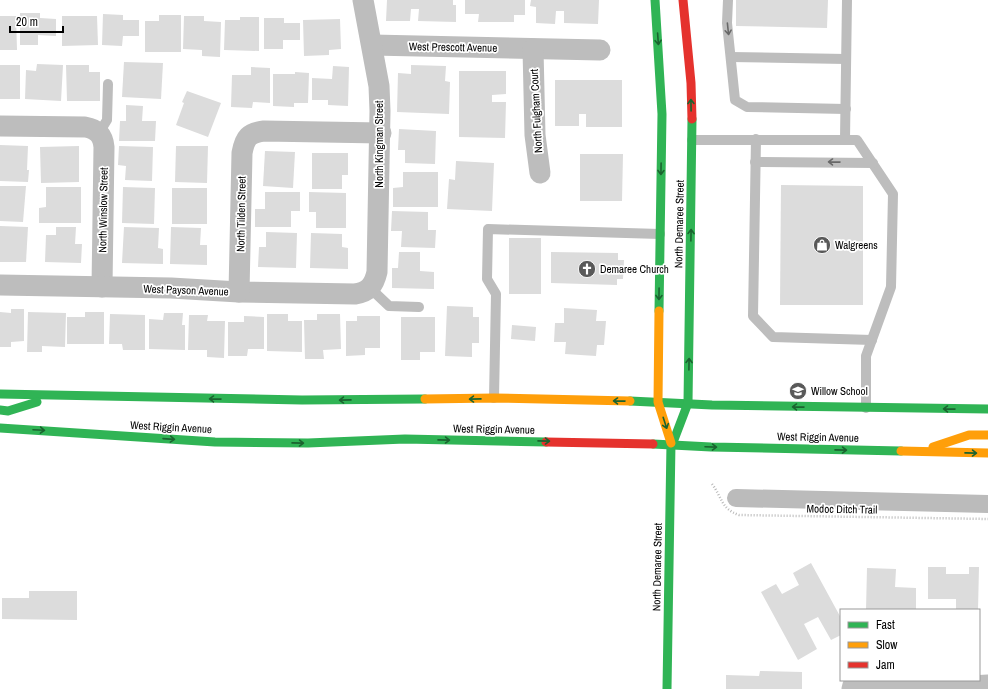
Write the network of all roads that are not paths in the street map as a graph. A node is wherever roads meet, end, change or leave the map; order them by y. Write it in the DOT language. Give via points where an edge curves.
graph roads {
  1 [pos="363,0"];
  2 [pos="655,0"];
  3 [pos="683,0"];
  4 [pos="728,0"];
  5 [pos="847,0"];
  6 [pos="372,45"];
  7 [pos="533,49"];
  8 [pos="600,50"];
  9 [pos="731,57"];
  10 [pos="846,59"];
  11 [pos="681,65"];
  12 [pos="691,82"];
  13 [pos="108,84"];
  14 [pos="846,109"];
  15 [pos="0,126"];
  16 [pos="100,133"];
  17 [pos="381,133"];
  18 [pos="756,139"];
  19 [pos="692,140"];
  20 [pos="845,140"];
  21 [pos="756,162"];
  22 [pos="873,163"];
  23 [pos="540,173"];
  24 [pos="660,234"];
  25 [pos="0,285"];
  26 [pos="102,287"];
  27 [pos="370,288"];
  28 [pos="239,292"];
  29 [pos="420,307"];
  30 [pos="872,340"];
  31 [pos="0,394"];
  32 [pos="56,396"];
  33 [pos="494,398"];
  34 [pos="658,402"];
  35 [pos="688,404"];
  36 [pos="866,408"];
  37 [pos="988,409"];
  38 [pos="0,410"];
  39 [pos="0,428"];
  40 [pos="988,435"];
  41 [pos="672,445"];
  42 [pos="919,452"];
  43 [pos="988,453"];
  44 [pos="988,685"];
  45 [pos="853,687"];
  46 [pos="667,689"];
  1 -- 6 [label="street, North Kingman Street"];
  2 -- 24 [label="main road, North Demaree Street, one-way" via="662,114"];
  3 -- 12 [label="main road, North Demaree Street"];
  4 -- 9 [label="lane, one-way" via="727,22"];
  5 -- 10 [label="lane"];
  6 -- 7 [label="street, West Prescott Avenue"];
  6 -- 17 [label="street, North Kingman Street"];
  7 -- 8 [label="street, West Prescott Avenue"];
  7 -- 23 [label="street, North Fulgham Court" via="534,135"];
  9 -- 10 [label="lane"];
  9 -- 14 [label="lane" via="735,100 747,107"];
  10 -- 14 [label="lane"];
  11 -- 12 [label="main road"];
  19 -- 12 [label="main road, North Demaree Street, one-way"];
  13 -- 16 [label="lane" via="107,120"];
  14 -- 20 [label="lane"];
  15 -- 16 [label="street" via="85,127"];
  16 -- 26 [label="street, North Winslow Street" via="104,147"];
  17 -- 27 [label="street, North Kingman Street" via="377,272"];
  17 -- 28 [label="street, North Tilden Street" via="264,131 255,132 248,137 242,152"];
  18 -- 19 [label="lane"];
  18 -- 20 [label="lane"];
  18 -- 21 [label="lane"];
  35 -- 19 [label="main road, North Demaree Street, one-way"];
  20 -- 22 [label="lane" via="857,140"];
  22 -- 21 [label="lane, one-way"];
  21 -- 30 [label="lane" via="754,316 773,337"];
  22 -- 30 [label="lane" via="893,194 892,287"];
  24 -- 33 [label="lane" via="488,229 487,279 496,294"];
  24 -- 34 [label="main road, North Demaree Street, one-way"];
  25 -- 26 [label="street, West Payson Avenue"];
  26 -- 28 [label="street, West Payson Avenue"];
  27 -- 28 [label="street, West Payson Avenue" via="363,293 355,294"];
  27 -- 29 [label="lane" via="389,306"];
  30 -- 36 [label="lane" via="866,356"];
  31 -- 32 [label="main road"];
  33 -- 32 [label="main road, one-way" via="302,400"];
  32 -- 38 [label="main road" via="8,411"];
  34 -- 33 [label="main road, one-way"];
  34 -- 35 [label="main road"];
  34 -- 41 [label="main road, North Demaree Street, one-way"];
  36 -- 35 [label="main road, one-way"];
  35 -- 41 [label="main road, North Demaree Street"];
  37 -- 36 [label="main road, one-way"];
  39 -- 41 [label="main road, West Riggin Avenue, one-way" via="215,442 308,443 405,439"];
  40 -- 42 [label="main road" via="969,435"];
  41 -- 42 [label="main road, West Riggin Avenue, one-way"];
  41 -- 46 [label="main road, North Demaree Street"];
  42 -- 43 [label="main road, West Riggin Avenue, one-way"];
  44 -- 45 [label="street" via="920,689"];
}
